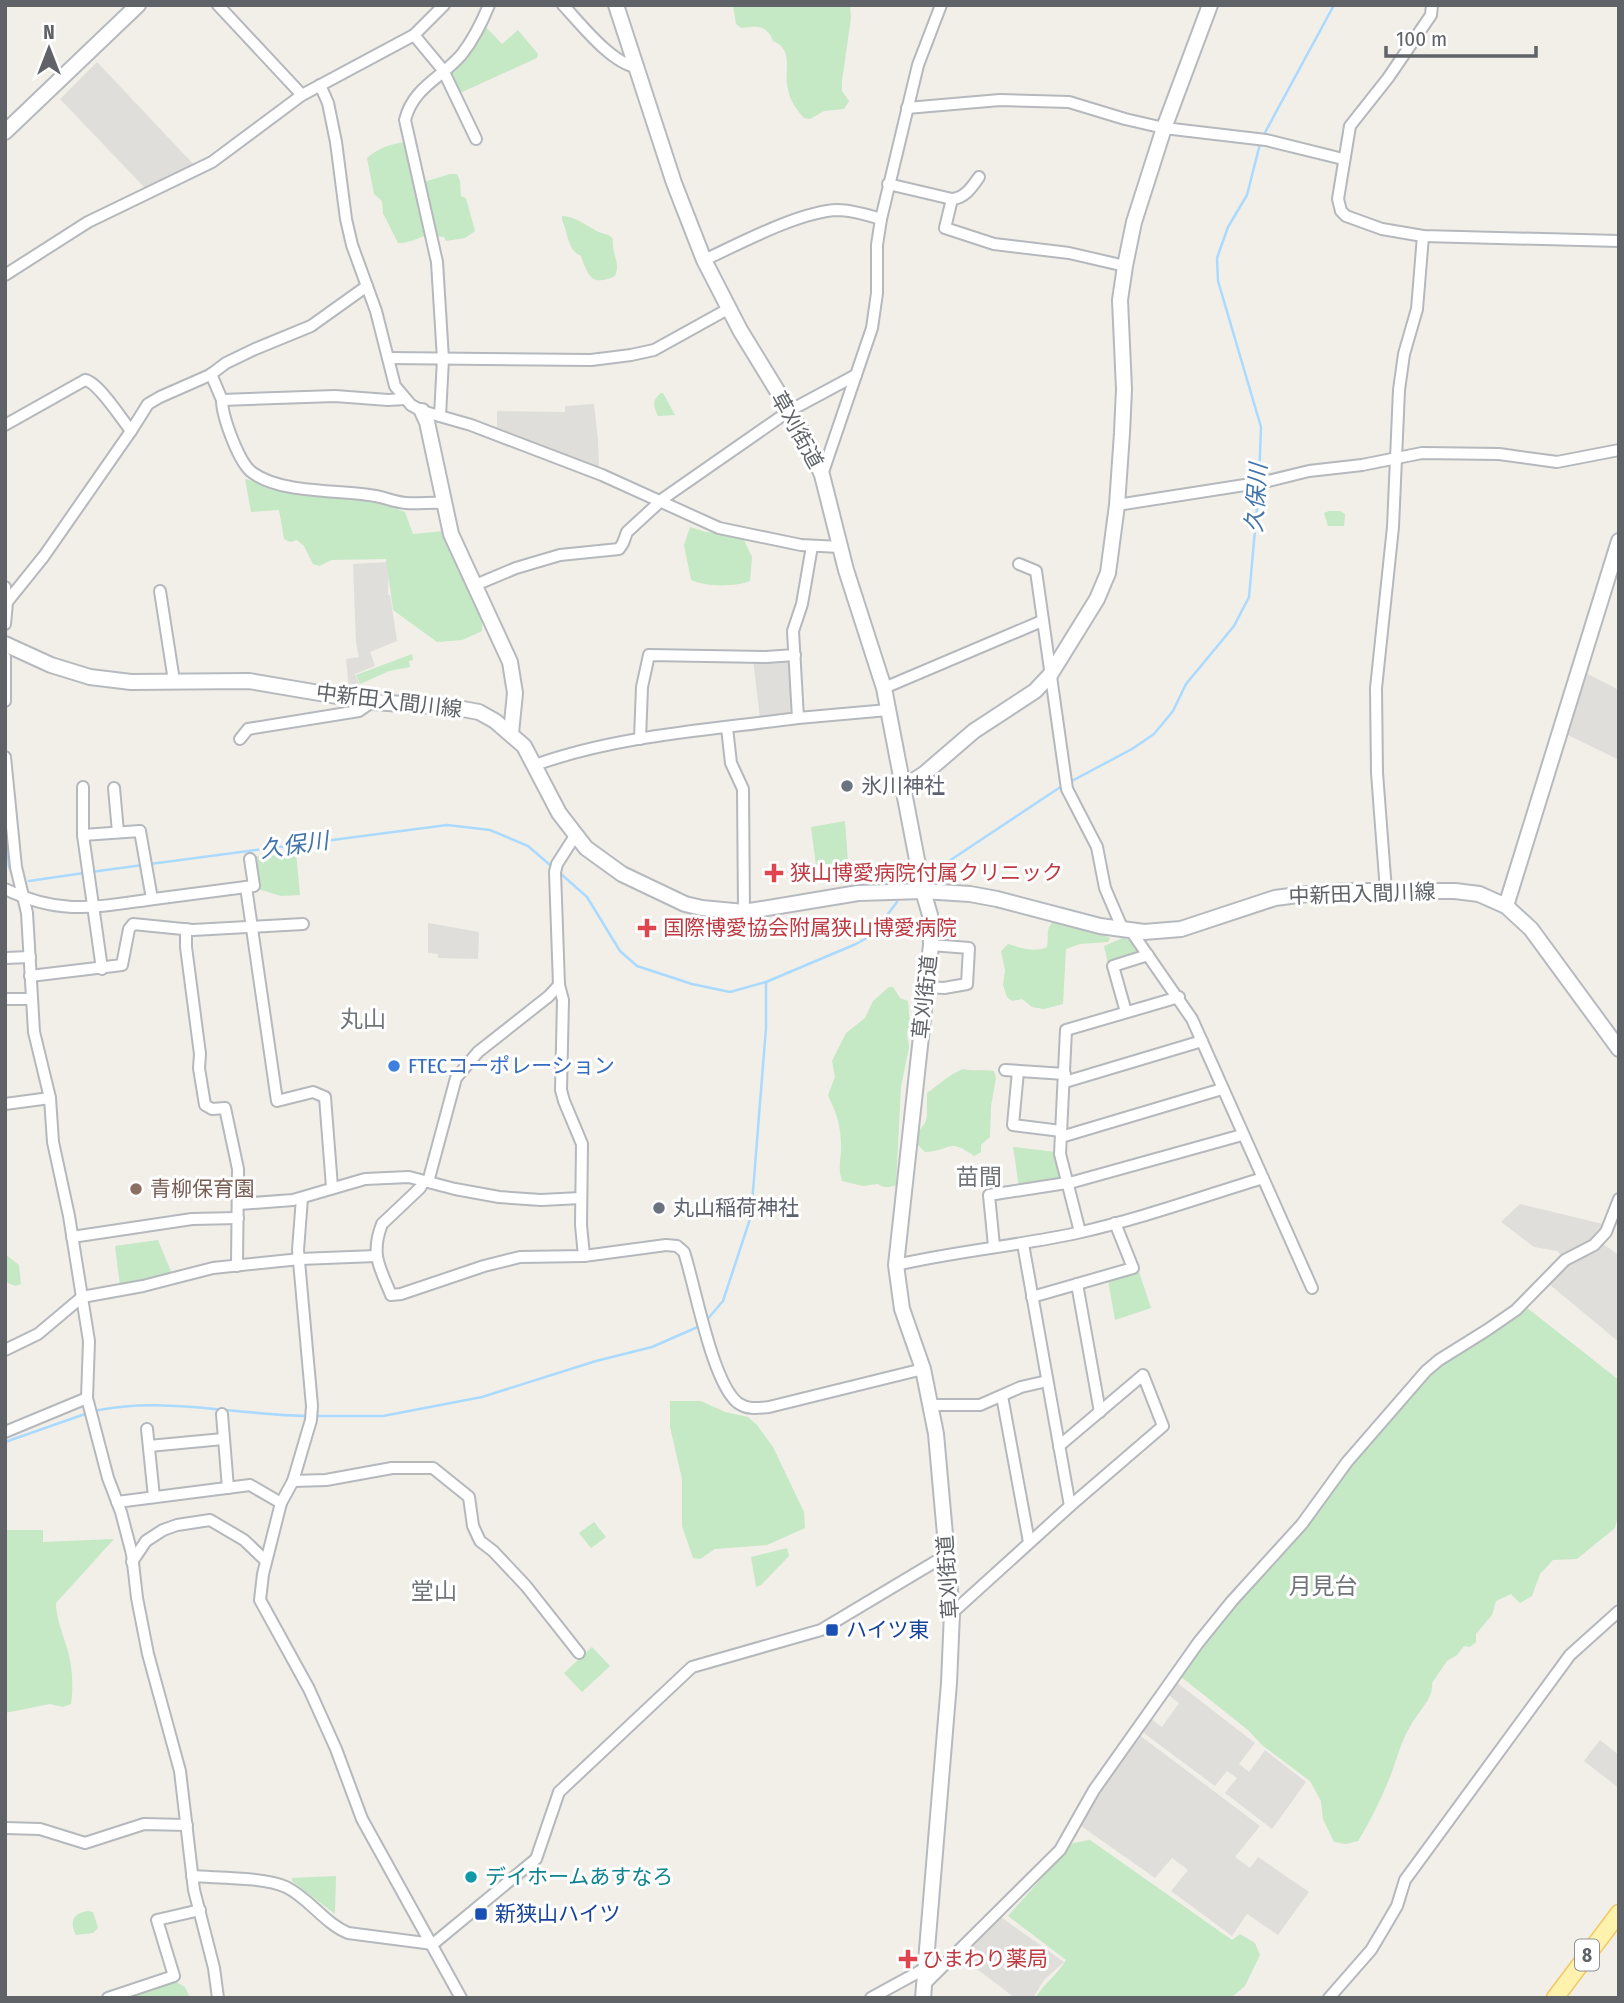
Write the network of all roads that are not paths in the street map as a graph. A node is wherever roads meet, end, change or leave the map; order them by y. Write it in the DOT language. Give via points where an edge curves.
graph roads {
  1 [pos="138,5"];
  2 [pos="218,5"];
  3 [pos="444,5"];
  4 [pos="489,5"];
  5 [pos="563,5"];
  6 [pos="616,5"];
  7 [pos="941,5"];
  8 [pos="1210,5"];
  9 [pos="1432,5"];
  10 [pos="414,35"];
  11 [pos="636,67"];
  12 [pos="443,69"];
  13 [pos="320,85"];
  14 [pos="302,95"];
  15 [pos="907,108"];
  16 [pos="1164,128"];
  17 [pos="5,132"];
  18 [pos="476,139"];
  19 [pos="1343,159"];
  20 [pos="979,177"];
  21 [pos="888,184"];
  22 [pos="952,199"];
  23 [pos="881,219"];
  24 [pos="1423,236"];
  25 [pos="1619,241"];
  26 [pos="704,260"];
  27 [pos="1125,267"];
  28 [pos="5,275"];
  29 [pos="367,286"];
  30 [pos="728,309"];
  31 [pos="389,358"];
  32 [pos="443,359"];
  33 [pos="211,374"];
  34 [pos="856,375"];
  35 [pos="405,399"];
  36 [pos="222,400"];
  37 [pos="422,411"];
  38 [pos="789,411"];
  39 [pos="440,416"];
  40 [pos="5,425"];
  41 [pos="131,431"];
  42 [pos="1619,450"];
  43 [pos="1395,458"];
  44 [pos="822,475"];
  45 [pos="660,502"];
  46 [pos="444,503"];
  47 [pos="1117,505"];
  48 [pos="1619,541"];
  49 [pos="812,546"];
  50 [pos="840,547"];
  51 [pos="1018,564"];
  52 [pos="473,586"];
  53 [pos="5,587"];
  54 [pos="160,591"];
  55 [pos="7,602"];
  56 [pos="1042,621"];
  57 [pos="5,624"];
  58 [pos="5,644"];
  59 [pos="795,655"];
  60 [pos="5,657"];
  61 [pos="1050,676"];
  62 [pos="174,681"];
  63 [pos="884,688"];
  64 [pos="5,701"];
  65 [pos="372,702"];
  66 [pos="888,710"];
  67 [pos="798,718"];
  68 [pos="727,728"];
  69 [pos="511,733"];
  70 [pos="240,739"];
  71 [pos="640,739"];
  72 [pos="5,757"];
  73 [pos="535,765"];
  74 [pos="6,778"];
  75 [pos="82,787"];
  76 [pos="114,788"];
  77 [pos="902,788"];
  78 [pos="118,832"];
  79 [pos="83,835"];
  80 [pos="575,836"];
  81 [pos="250,859"];
  82 [pos="246,887"];
  83 [pos="5,889"];
  84 [pos="923,891"];
  85 [pos="1387,891"];
  86 [pos="24,898"];
  87 [pos="152,899"];
  88 [pos="1506,906"];
  89 [pos="94,908"];
  90 [pos="744,912"];
  91 [pos="303,924"];
  92 [pos="252,928"];
  93 [pos="186,929"];
  94 [pos="1127,930"];
  95 [pos="931,945"];
  96 [pos="1148,955"];
  97 [pos="30,957"];
  98 [pos="5,958"];
  99 [pos="102,969"];
  100 [pos="30,976"];
  101 [pos="559,985"];
  102 [pos="926,987"];
  103 [pos="1179,997"];
  104 [pos="5,999"];
  105 [pos="31,999"];
  106 [pos="1126,1012"];
  107 [pos="1202,1041"];
  108 [pos="1619,1049"];
  109 [pos="1006,1070"];
  110 [pos="1018,1071"];
  111 [pos="1065,1078"];
  112 [pos="1222,1089"];
  113 [pos="50,1098"];
  114 [pos="5,1104"];
  115 [pos="1061,1134"];
  116 [pos="1242,1135"];
  117 [pos="1263,1178"];
  118 [pos="426,1181"];
  119 [pos="1067,1183"];
  120 [pos="332,1187"];
  121 [pos="302,1198"];
  122 [pos="581,1198"];
  123 [pos="1619,1199"];
  124 [pos="239,1204"];
  125 [pos="238,1218"];
  126 [pos="1115,1223"];
  127 [pos="1080,1232"];
  128 [pos="72,1237"];
  129 [pos="1023,1244"];
  130 [pos="994,1246"];
  131 [pos="376,1256"];
  132 [pos="584,1256"];
  133 [pos="300,1259"];
  134 [pos="897,1265"];
  135 [pos="237,1266"];
  136 [pos="1077,1284"];
  137 [pos="1312,1288"];
  138 [pos="82,1297"];
  139 [pos="1032,1297"];
  140 [pos="5,1350"];
  141 [pos="923,1369"];
  142 [pos="1047,1381"];
  143 [pos="1002,1395"];
  144 [pos="89,1405"];
  145 [pos="932,1405"];
  146 [pos="1100,1412"];
  147 [pos="222,1414"];
  148 [pos="147,1429"];
  149 [pos="5,1432"];
  150 [pos="223,1439"];
  151 [pos="149,1446"];
  152 [pos="1059,1446"];
  153 [pos="293,1480"];
  154 [pos="228,1488"];
  155 [pos="154,1497"];
  156 [pos="117,1502"];
  157 [pos="281,1503"];
  158 [pos="1070,1506"];
  159 [pos="1029,1542"];
  160 [pos="948,1554"];
  161 [pos="266,1561"];
  162 [pos="132,1562"];
  163 [pos="1619,1611"];
  164 [pos="952,1613"];
  165 [pos="579,1653"];
  166 [pos="187,1825"];
  167 [pos="5,1828"];
  168 [pos="192,1876"];
  169 [pos="200,1910"];
  170 [pos="1619,1913"];
  171 [pos="433,1944"];
  172 [pos="924,1969"];
  173 [pos="923,1992"];
  174 [pos="108,1998"];
  175 [pos="218,1998"];
  176 [pos="461,1998"];
  177 [pos="871,1998"];
  178 [pos="1329,1998"];
  179 [pos="1555,1998"];
  1 -- 17 [label="street"];
  2 -- 14 [label="street"];
  3 -- 10 [label="street"];
  4 -- 12 [label="street" via="461,55"];
  5 -- 11 [label="street" via="608,51"];
  6 -- 11 [label="street, 草刈街道"];
  7 -- 15 [label="street"];
  8 -- 16 [label="street"];
  9 -- 19 [label="street" via="1431,15 1388,78 1354,119"];
  10 -- 12 [label="street"];
  10 -- 13 [label="street"];
  11 -- 26 [label="street, 草刈街道"];
  12 -- 18 [label="street"];
  12 -- 32 [label="street" via="414,99 405,120 437,262"];
  13 -- 14 [label="street"];
  13 -- 29 [label="street" via="336,142 352,245"];
  14 -- 28 [label="street" via="212,162 88,222"];
  15 -- 16 [label="street" via="1000,100 1069,102"];
  15 -- 21 [label="street"];
  16 -- 19 [label="street" via="1266,140"];
  16 -- 27 [label="street"];
  19 -- 24 [label="street" via="1338,199 1346,216 1382,229"];
  20 -- 22 [label="street" via="958,199"];
  21 -- 22 [label="street"];
  21 -- 23 [label="street"];
  22 -- 27 [label="street" via="945,228 994,243 1069,253"];
  23 -- 26 [label="street" via="848,211 822,213 781,225"];
  23 -- 34 [label="street" via="872,328"];
  24 -- 25 [label="street"];
  24 -- 43 [label="street" via="1417,309 1399,390"];
  26 -- 30 [label="street, 草刈街道"];
  27 -- 47 [label="street" via="1120,300 1124,389"];
  29 -- 31 [label="street"];
  29 -- 33 [label="street" via="311,326"];
  30 -- 32 [label="street" via="645,353 591,359"];
  30 -- 38 [label="street, 草刈街道"];
  31 -- 32 [label="street"];
  31 -- 35 [label="street" via="395,386"];
  32 -- 39 [label="street"];
  33 -- 36 [label="street"];
  33 -- 41 [label="street" via="148,404"];
  34 -- 38 [label="street"];
  34 -- 44 [label="street"];
  35 -- 36 [label="street"];
  35 -- 37 [label="street"];
  36 -- 46 [label="street" via="243,462 259,477 395,502"];
  37 -- 39 [label="street"];
  37 -- 46 [label="street"];
  38 -- 44 [label="street, 草刈街道"];
  38 -- 45 [label="street"];
  39 -- 45 [label="street" via="602,475"];
  40 -- 41 [label="street" via="85,380 99,388"];
  41 -- 55 [label="street"];
  42 -- 43 [label="street" via="1557,463 1499,454 1422,453"];
  43 -- 47 [label="street"];
  43 -- 85 [label="street" via="1390,568 1376,688 1377,773"];
  44 -- 50 [label="street, 草刈街道"];
  45 -- 49 [label="street" via="719,528"];
  45 -- 52 [label="street" via="626,532 619,549 560,555"];
  46 -- 52 [label="street" via="456,548"];
  47 -- 61 [label="street" via="1108,573"];
  48 -- 88 [label="street"];
  49 -- 50 [label="street"];
  49 -- 59 [label="street" via="793,631"];
  50 -- 63 [label="street, 草刈街道"];
  51 -- 56 [label="street" via="1036,572"];
  52 -- 69 [label="street" via="510,662 515,692"];
  53 -- 55 [label="street"];
  54 -- 62 [label="street"];
  55 -- 57 [label="street"];
  56 -- 61 [label="street"];
  56 -- 63 [label="street"];
  58 -- 62 [label="street, 中新田入間川線" via="90,677"];
  59 -- 67 [label="street"];
  59 -- 71 [label="street" via="649,655 642,687"];
  60 -- 64 [label="street"];
  61 -- 77 [label="street"];
  61 -- 94 [label="street" via="1067,789 1097,847 1105,888"];
  62 -- 65 [label="street, 中新田入間川線" via="249,681"];
  63 -- 66 [label="street, 草刈街道"];
  65 -- 69 [label="street, 中新田入間川線" via="479,712"];
  65 -- 70 [label="street" via="359,711 248,729"];
  66 -- 67 [label="street"];
  66 -- 77 [label="street, 草刈街道"];
  67 -- 68 [label="street"];
  68 -- 71 [label="street"];
  68 -- 90 [label="street" via="731,763 743,789"];
  69 -- 73 [label="street, 中新田入間川線"];
  71 -- 73 [label="street" via="570,752"];
  72 -- 74 [label="street"];
  73 -- 80 [label="street, 中新田入間川線"];
  74 -- 86 [label="street"];
  75 -- 79 [label="street"];
  76 -- 78 [label="street"];
  77 -- 84 [label="street, 草刈街道"];
  78 -- 79 [label="street"];
  78 -- 87 [label="street" via="140,831"];
  79 -- 89 [label="street"];
  80 -- 90 [label="street, 中新田入間川線" via="622,874 685,904"];
  80 -- 101 [label="street" via="555,872"];
  81 -- 82 [label="street" via="254,886"];
  82 -- 87 [label="street"];
  82 -- 92 [label="street"];
  83 -- 86 [label="street"];
  84 -- 90 [label="street, 中新田入間川線" via="858,893"];
  84 -- 94 [label="street, 中新田入間川線" via="997,899"];
  84 -- 95 [label="street, 草刈街道"];
  85 -- 88 [label="street, 中新田入間川線" via="1467,892"];
  85 -- 94 [label="street, 中新田入間川線" via="1275,898 1181,929"];
  86 -- 89 [label="street"];
  86 -- 97 [label="street"];
  87 -- 89 [label="street"];
  88 -- 108 [label="street, 中新田入間川線" via="1531,929"];
  89 -- 99 [label="street"];
  91 -- 92 [label="street"];
  92 -- 93 [label="street"];
  92 -- 120 [label="street" via="277,1101 313,1092 325,1097"];
  93 -- 99 [label="street" via="133,924 122,965"];
  93 -- 124 [label="street" via="205,1105 212,1110 225,1108 238,1169"];
  94 -- 96 [label="street"];
  95 -- 102 [label="street, 草刈街道"];
  95 -- 102 [label="street" via="969,948 967,984"];
  96 -- 103 [label="street"];
  96 -- 106 [label="street" via="1113,966"];
  97 -- 98 [label="street"];
  97 -- 100 [label="street"];
  99 -- 100 [label="street"];
  100 -- 105 [label="street"];
  101 -- 118 [label="street" via="478,1052 456,1078"];
  101 -- 122 [label="street" via="563,1000 561,1090 582,1144"];
  102 -- 134 [label="street, 草刈街道"];
  103 -- 106 [label="street"];
  103 -- 107 [label="street"];
  104 -- 105 [label="street"];
  105 -- 113 [label="street"];
  106 -- 111 [label="street" via="1066,1030"];
  107 -- 111 [label="street"];
  107 -- 112 [label="street"];
  109 -- 110 [label="street"];
  110 -- 111 [label="street"];
  110 -- 115 [label="street" via="1013,1125"];
  111 -- 115 [label="street"];
  112 -- 115 [label="street"];
  112 -- 116 [label="street"];
  113 -- 114 [label="street"];
  113 -- 128 [label="street" via="53,1142"];
  115 -- 119 [label="street"];
  116 -- 117 [label="street"];
  116 -- 119 [label="street"];
  117 -- 126 [label="street"];
  117 -- 137 [label="street"];
  118 -- 120 [label="street" via="365,1179"];
  118 -- 122 [label="street" via="499,1197"];
  118 -- 131 [label="street" via="382,1224"];
  119 -- 127 [label="street"];
  119 -- 130 [label="street" via="989,1195"];
  120 -- 121 [label="street"];
  121 -- 124 [label="street"];
  121 -- 133 [label="street"];
  122 -- 132 [label="street"];
  123 -- 173 [label="street" via="1606,1233 1594,1245 1565,1260 1516,1310 1426,1371 1198,1643 1094,1790 1060,1850"];
  124 -- 125 [label="street"];
  125 -- 128 [label="street" via="192,1219"];
  125 -- 135 [label="street"];
  126 -- 127 [label="street"];
  126 -- 136 [label="street" via="1133,1268"];
  127 -- 129 [label="street"];
  128 -- 138 [label="street"];
  129 -- 130 [label="street"];
  129 -- 139 [label="street"];
  130 -- 134 [label="street"];
  131 -- 132 [label="street" via="391,1295 513,1258"];
  131 -- 133 [label="street"];
  132 -- 141 [label="street" via="666,1245 684,1252 703,1324 730,1394 748,1408 769,1407"];
  133 -- 135 [label="street"];
  133 -- 153 [label="street" via="312,1406"];
  134 -- 141 [label="street, 草刈街道" via="902,1310"];
  135 -- 138 [label="street" via="193,1271"];
  136 -- 139 [label="street"];
  136 -- 146 [label="street"];
  138 -- 140 [label="street" via="38,1334"];
  138 -- 144 [label="street" via="89,1341"];
  139 -- 142 [label="street"];
  141 -- 145 [label="street, 草刈街道"];
  142 -- 143 [label="street"];
  142 -- 152 [label="street"];
  143 -- 145 [label="street" via="980,1405"];
  143 -- 159 [label="street"];
  144 -- 149 [label="street"];
  144 -- 156 [label="street"];
  145 -- 160 [label="street, 草刈街道"];
  146 -- 152 [label="street"];
  146 -- 158 [label="street" via="1143,1375 1163,1426"];
  147 -- 150 [label="street"];
  148 -- 151 [label="street"];
  150 -- 151 [label="street"];
  150 -- 154 [label="street"];
  151 -- 155 [label="street"];
  152 -- 158 [label="street"];
  153 -- 157 [label="street"];
  153 -- 165 [label="street" via="326,1480 392,1468 433,1468 469,1497 480,1541 526,1586"];
  154 -- 155 [label="street"];
  154 -- 157 [label="street" via="250,1485"];
  155 -- 156 [label="street"];
  156 -- 162 [label="street"];
  157 -- 161 [label="street"];
  158 -- 159 [label="street"];
  159 -- 164 [label="street"];
  160 -- 164 [label="street, 草刈街道"];
  160 -- 171 [label="street" via="821,1630 692,1667 559,1792 536,1859"];
  161 -- 162 [label="street" via="244,1540 209,1520 163,1531 146,1541"];
  161 -- 171 [label="street" via="261,1605 309,1689 362,1819"];
  162 -- 166 [label="street" via="148,1654 180,1771"];
  163 -- 178 [label="street" via="1570,1655 1405,1880 1397,1906 1371,1950"];
  164 -- 172 [label="street, 草刈街道"];
  166 -- 167 [label="street" via="144,1824 85,1843 40,1829"];
  166 -- 168 [label="street"];
  168 -- 169 [label="street"];
  168 -- 171 [label="street" via="273,1882 288,1887 348,1933"];
  169 -- 174 [label="street" via="157,1920 174,1976"];
  169 -- 175 [label="street"];
  170 -- 179 [label="main road, 8"];
  171 -- 176 [label="street"];
  172 -- 173 [label="street, 草刈街道"];
  172 -- 177 [label="street"];
}
